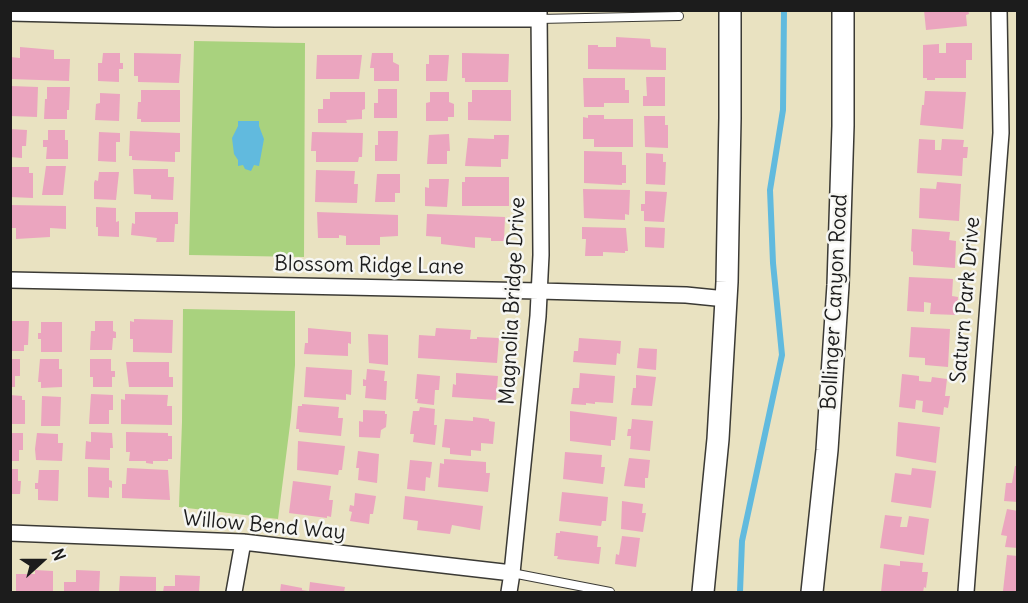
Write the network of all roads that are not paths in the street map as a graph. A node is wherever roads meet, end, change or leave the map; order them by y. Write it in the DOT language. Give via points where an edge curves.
graph roads {
  1 [pos="730,10"];
  2 [pos="843,10"];
  3 [pos="999,10"];
  4 [pos="10,13"];
  5 [pos="275,15"];
  6 [pos="538,15"];
  7 [pos="679,16"];
  8 [pos="10,280"];
  9 [pos="538,291"];
  10 [pos="726,299"];
  11 [pos="10,533"];
  12 [pos="243,542"];
  13 [pos="512,573"];
  14 [pos="234,592"];
  15 [pos="509,592"];
  16 [pos="610,592"];
  17 [pos="703,592"];
  18 [pos="812,592"];
  19 [pos="966,592"];
  1 -- 10 [label="main road"];
  2 -- 18 [label="main road, Bollinger Canyon Road" via="838,285"];
  3 -- 19 [label="street, Saturn Park Drive" via="1001,134"];
  4 -- 5 [label="street"];
  5 -- 6 [label="street"];
  6 -- 7 [label="lane"];
  6 -- 9 [label="street, Magnolia Bridge Drive" via="542,255"];
  8 -- 9 [label="street, Blossom Ridge Lane"];
  9 -- 10 [label="street, Blossom Ridge Lane"];
  9 -- 13 [label="street, Magnolia Bridge Drive"];
  10 -- 17 [label="main road"];
  11 -- 12 [label="street, Willow Bend Way"];
  12 -- 13 [label="street, Willow Bend Way"];
  12 -- 14 [label="street"];
  13 -- 15 [label="street, Magnolia Bridge Drive"];
  13 -- 16 [label="lane"];
}
